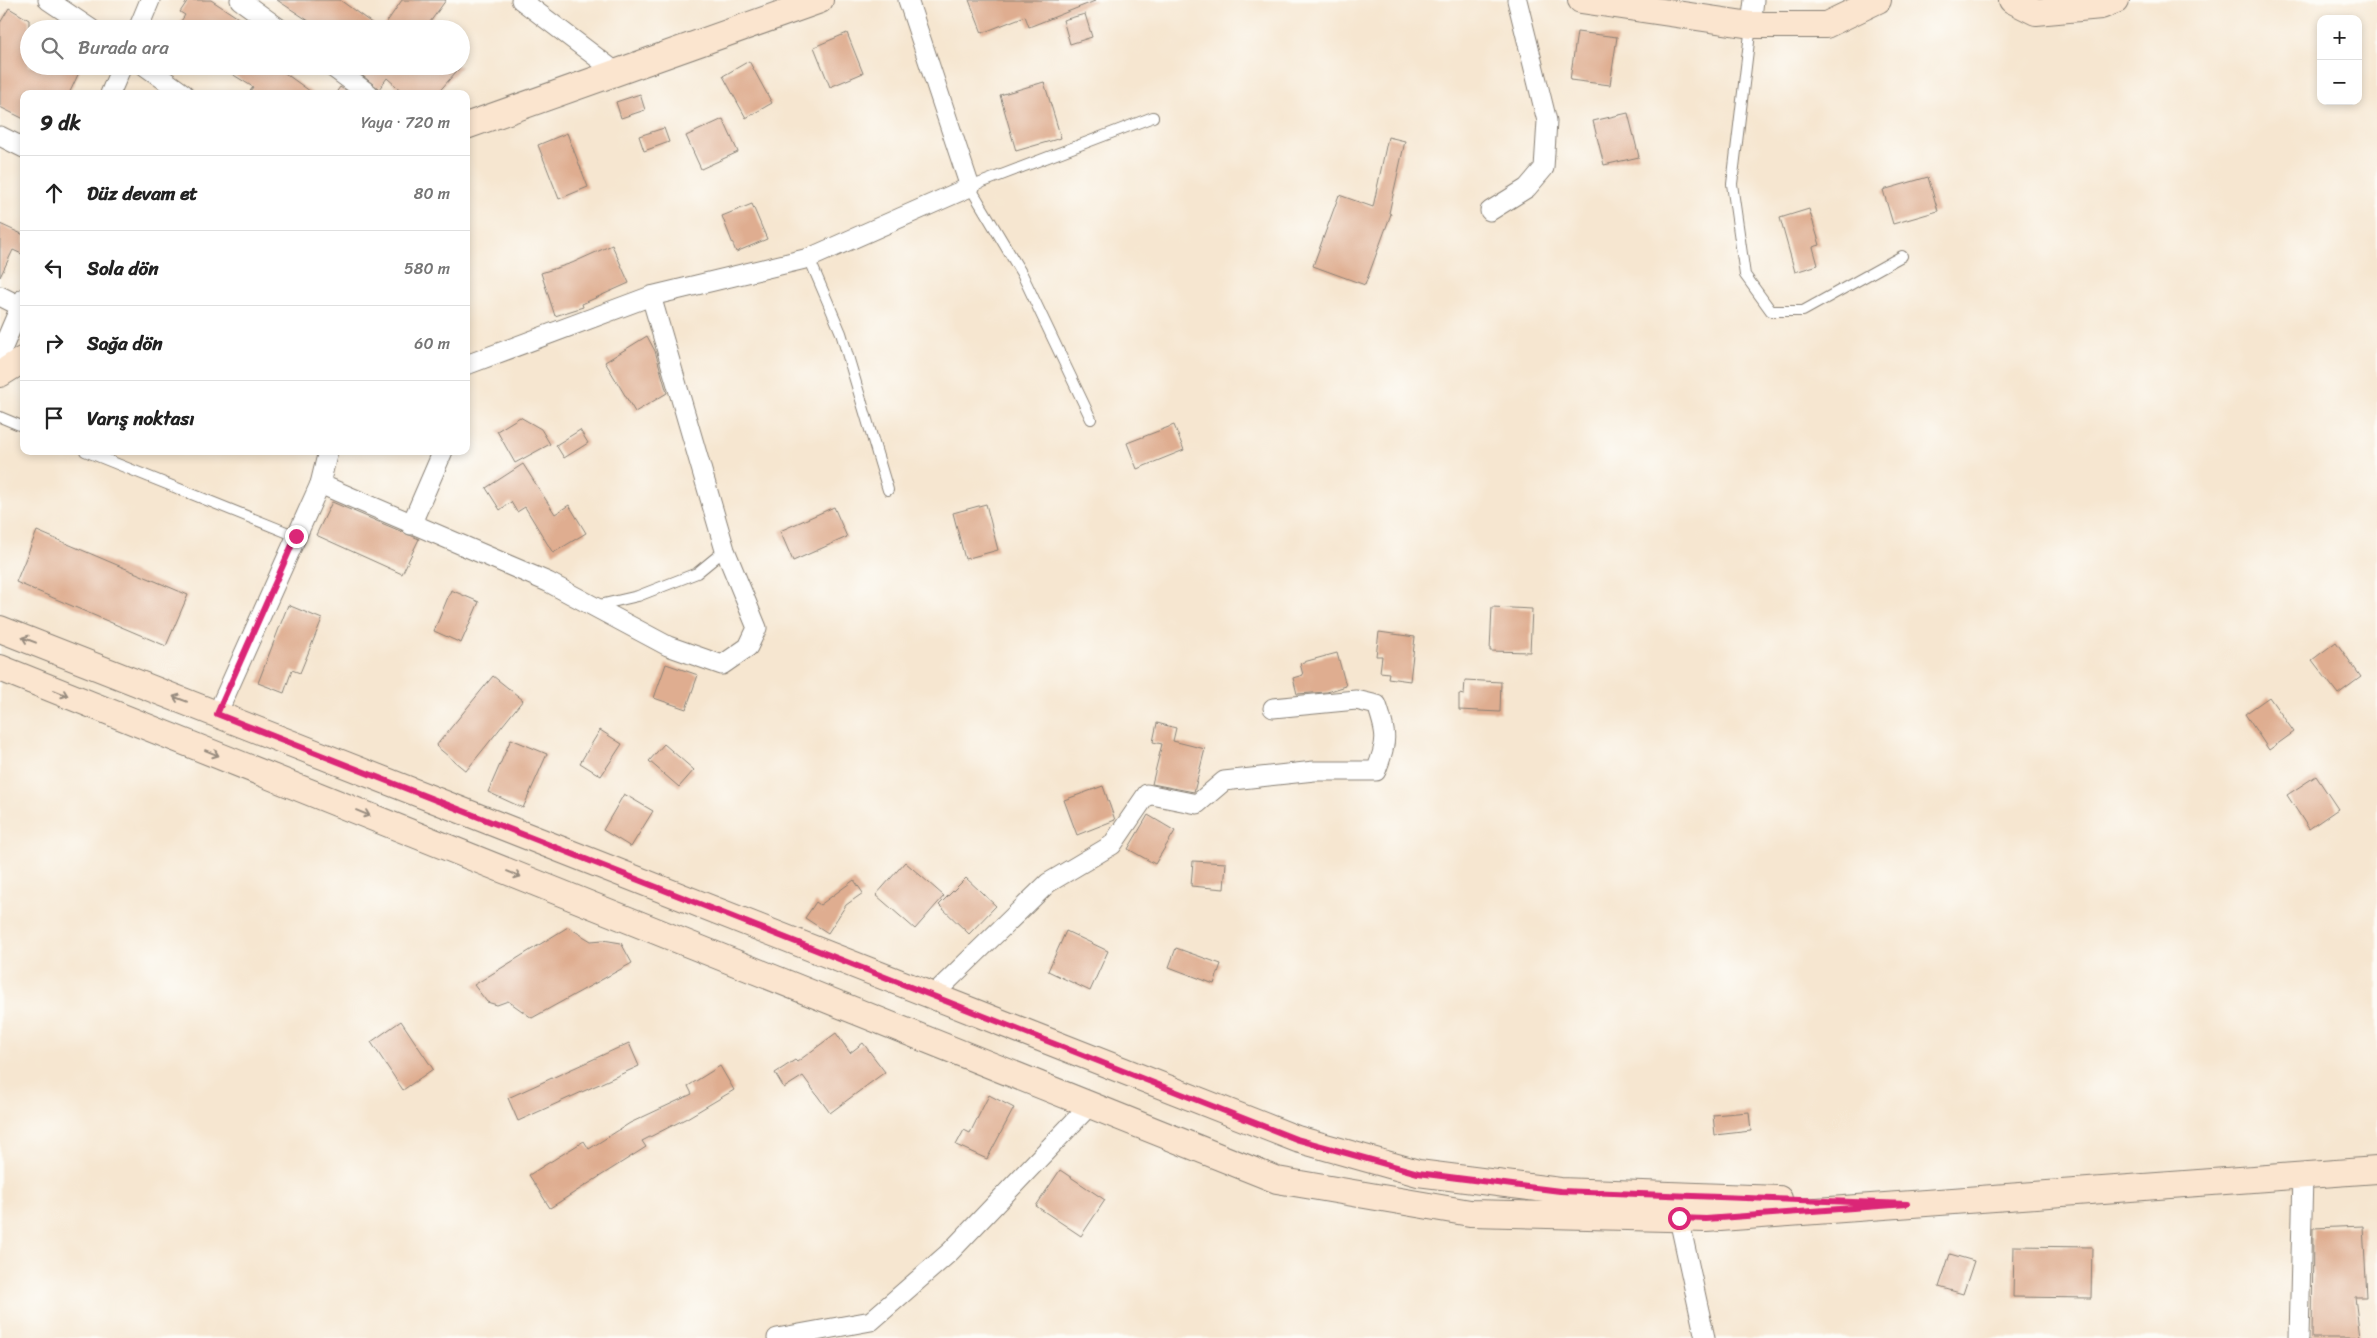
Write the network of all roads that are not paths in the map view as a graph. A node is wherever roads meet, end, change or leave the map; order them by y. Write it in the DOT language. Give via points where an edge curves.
graph roads {
  1 [pos="48,0"];
  2 [pos="150,0"];
  3 [pos="240,0"];
  4 [pos="521,0"];
  5 [pos="820,0"];
  6 [pos="908,0"];
  7 [pos="1518,0"];
  8 [pos="1581,0"];
  9 [pos="1878,0"];
  10 [pos="2012,0"];
  11 [pos="2116,0"];
  12 [pos="1753,12"];
  13 [pos="78,20"];
  14 [pos="142,20"];
  15 [pos="268,20"];
  16 [pos="616,72"];
  17 [pos="118,75"];
  18 [pos="158,75"];
  19 [pos="343,75"];
  20 [pos="112,90"];
  21 [pos="178,90"];
  22 [pos="364,90"];
  23 [pos="1153,117"];
  24 [pos="470,125"];
  25 [pos="0,136"];
  26 [pos="20,146"];
  27 [pos="970,188"];
  28 [pos="1490,211"];
  29 [pos="1902,256"];
  30 [pos="809,258"];
  31 [pos="0,296"];
  32 [pos="652,296"];
  33 [pos="20,301"];
  34 [pos="20,307"];
  35 [pos="0,354"];
  36 [pos="20,362"];
  37 [pos="470,364"];
  38 [pos="0,374"];
  39 [pos="0,417"];
  40 [pos="1091,419"];
  41 [pos="20,425"];
  42 [pos="95,455"];
  43 [pos="327,455"];
  44 [pos="441,455"];
  45 [pos="320,484"];
  46 [pos="888,490"];
  47 [pos="412,525"];
  48 [pos="296,536"];
  49 [pos="725,550"];
  50 [pos="592,607"];
  51 [pos="0,629"];
  52 [pos="0,668"];
  53 [pos="1272,708"];
  54 [pos="217,714"];
  55 [pos="932,996"];
  56 [pos="1090,1105"];
  57 [pos="2377,1170"];
  58 [pos="2303,1175"];
  59 [pos="1907,1204"];
  60 [pos="1679,1218"];
  61 [pos="777,1338"];
  62 [pos="1705,1338"];
  63 [pos="2299,1338"];
  1 -- 13 [label="street"];
  2 -- 14 [label="street"];
  3 -- 15 [label="street"];
  4 -- 16 [label="street"];
  5 -- 16 [label="main road"];
  6 -- 27 [label="street"];
  7 -- 28 [label="street" via="1547,121 1544,168 1528,188"];
  8 -- 12 [label="main road"];
  9 -- 12 [label="main road" via="1826,25"];
  10 -- 11 [label="main road" via="2036,12 2101,6"];
  12 -- 29 [label="lane" via="1732,184 1745,275 1772,310 1804,311"];
  16 -- 24 [label="main road"];
  17 -- 20 [label="street"];
  18 -- 21 [label="street"];
  19 -- 22 [label="street"];
  23 -- 27 [label="lane"];
  25 -- 26 [label="street"];
  27 -- 30 [label="street"];
  27 -- 40 [label="lane" via="1022,274"];
  30 -- 32 [label="street"];
  30 -- 46 [label="lane" via="841,333"];
  31 -- 33 [label="street"];
  32 -- 37 [label="street"];
  32 -- 49 [label="street"];
  34 -- 35 [label="street"];
  36 -- 38 [label="main road"];
  39 -- 41 [label="lane"];
  42 -- 48 [label="lane"];
  43 -- 45 [label="street"];
  44 -- 47 [label="street"];
  45 -- 47 [label="street"];
  45 -- 48 [label="street"];
  47 -- 50 [label="street" via="548,582"];
  48 -- 54 [label="street"];
  49 -- 50 [label="lane" via="697,573 638,596"];
  49 -- 50 [label="street" via="757,628 748,647 722,665 668,646"];
  54 -- 51 [label="main road, one-way"];
  52 -- 56 [label="main road, one-way"];
  53 -- 55 [label="street" via="1356,700 1377,705 1386,733 1376,770 1314,771 1224,781 1197,804 1147,794 1112,846 1048,883"];
  54 -- 55 [label="main road"];
  55 -- 59 [label="main road" via="1296,1139 1418,1173 1560,1191"];
  56 -- 60 [label="main road" via="1277,1180 1470,1213"];
  56 -- 61 [label="street" via="950,1252 872,1321"];
  57 -- 58 [label="main road"];
  58 -- 59 [label="main road"];
  58 -- 63 [label="street"];
  59 -- 60 [label="main road" via="1706,1219"];
  60 -- 62 [label="street"];
}
